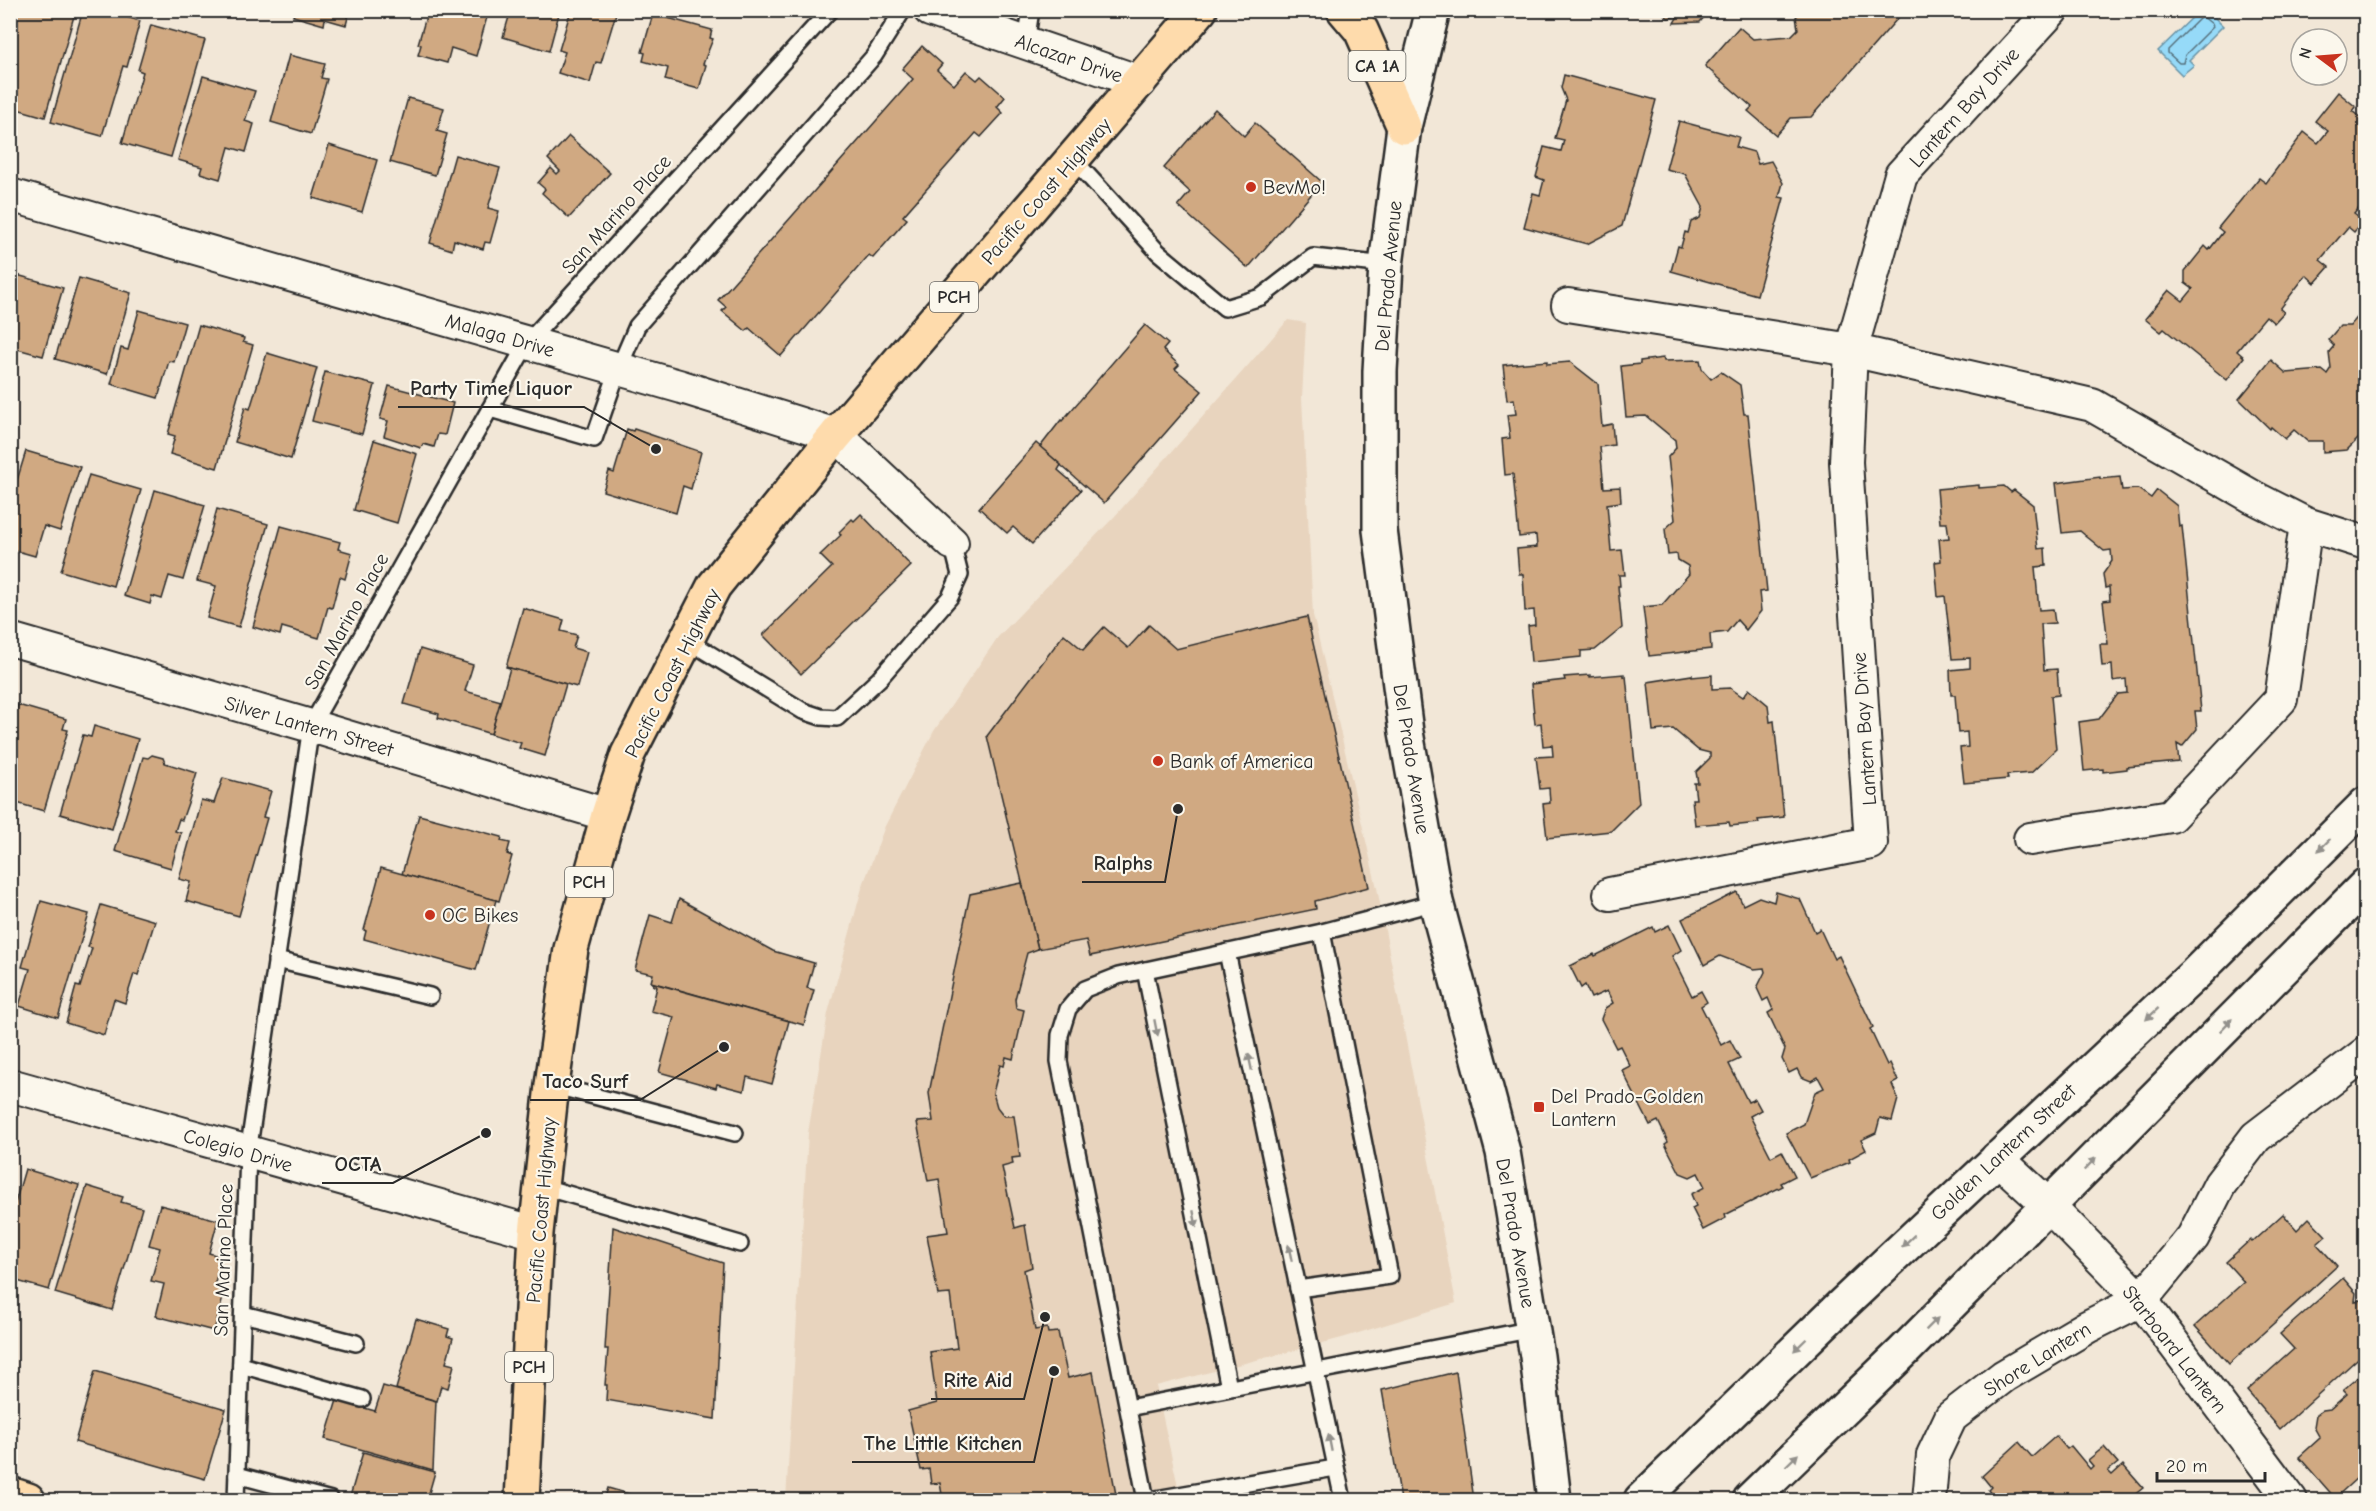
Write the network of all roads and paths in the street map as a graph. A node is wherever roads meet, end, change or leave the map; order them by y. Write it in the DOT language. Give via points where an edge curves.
graph roads {
  1 [pos="830,10"];
  2 [pos="903,10"];
  3 [pos="930,10"];
  4 [pos="1032,10"];
  5 [pos="1344,10"];
  6 [pos="1433,10"];
  7 [pos="2052,10"];
  8 [pos="1204,13"];
  9 [pos="1026,43"];
  10 [pos="1140,82"];
  11 [pos="1404,127"];
  12 [pos="1073,159"];
  13 [pos="10,195"];
  14 [pos="1386,265"];
  15 [pos="1568,305"];
  16 [pos="527,343"];
  17 [pos="1851,350"];
  18 [pos="618,370"];
  19 [pos="490,409"];
  20 [pos="836,435"];
  21 [pos="2306,524"];
  22 [pos="952,543"];
  23 [pos="2366,543"];
  24 [pos="10,639"];
  25 [pos="687,640"];
  26 [pos="311,726"];
  27 [pos="2366,804"];
  28 [pos="608,815"];
  29 [pos="2030,839"];
  30 [pos="2366,885"];
  31 [pos="1610,894"];
  32 [pos="1436,902"];
  33 [pos="1322,932"];
  34 [pos="1227,952"];
  35 [pos="276,960"];
  36 [pos="1144,970"];
  37 [pos="430,996"];
  38 [pos="2366,1053"];
  39 [pos="10,1085"];
  40 [pos="552,1085"];
  41 [pos="735,1133"];
  42 [pos="248,1153"];
  43 [pos="1997,1158"];
  44 [pos="540,1186"];
  45 [pos="2049,1206"];
  46 [pos="536,1233"];
  47 [pos="740,1244"];
  48 [pos="1298,1289"];
  49 [pos="2141,1300"];
  50 [pos="243,1314"];
  51 [pos="1533,1329"];
  52 [pos="356,1343"];
  53 [pos="241,1365"];
  54 [pos="1316,1372"];
  55 [pos="1229,1388"];
  56 [pos="362,1399"];
  57 [pos="1128,1408"];
  58 [pos="1335,1468"];
  59 [pos="237,1474"];
  60 [pos="10,1494"];
  61 [pos="28,1500"];
  62 [pos="236,1500"];
  63 [pos="331,1500"];
  64 [pos="522,1500"];
  65 [pos="1148,1500"];
  66 [pos="1343,1500"];
  67 [pos="1554,1500"];
  68 [pos="1641,1500"];
  69 [pos="1750,1500"];
  70 [pos="1929,1500"];
  71 [pos="2291,1500"];
  1 -- 16 [label="lane, San Marino Place"];
  2 -- 18 [label="lane" via="873,56 637,326"];
  3 -- 9 [label="street, Alcazar Drive"];
  4 -- 9 [label="lane"];
  5 -- 11 [label="main road, CA 1A" via="1361,30"];
  6 -- 11 [label="main road, Del Prado Avenue"];
  7 -- 17 [label="street, Lantern Bay Drive" via="1901,176"];
  8 -- 10 [label="main road, Pacific Coast Highway / PCH"];
  9 -- 10 [label="street, Alcazar Drive"];
  10 -- 12 [label="main road, Pacific Coast Highway / PCH"];
  11 -- 14 [label="main road, Del Prado Avenue"];
  12 -- 14 [label="lane" via="1158,252 1225,308 1261,297 1313,257"];
  12 -- 20 [label="main road, Pacific Coast Highway / PCH"];
  13 -- 16 [label="street, Malaga Drive"];
  14 -- 32 [label="main road, Del Prado Avenue" via="1380,371 1380,531 1406,732"];
  15 -- 17 [label="street"];
  16 -- 18 [label="street, Malaga Drive"];
  16 -- 19 [label="lane, San Marino Place"];
  17 -- 21 [label="street" via="2092,405"];
  17 -- 31 [label="street, Lantern Bay Drive" via="1846,462 1872,843"];
  18 -- 19 [label="lane" via="594,439"];
  18 -- 20 [label="street, Malaga Drive"];
  19 -- 26 [label="lane, San Marino Place"];
  20 -- 22 [label="street, Malaga Drive"];
  20 -- 25 [label="main road, Pacific Coast Highway / PCH" via="714,586"];
  21 -- 23 [label="street"];
  21 -- 29 [label="street" via="2281,699 2171,816"];
  22 -- 25 [label="lane" via="960,575 950,597 879,679 837,718 803,711"];
  24 -- 26 [label="street, Silver Lantern Street"];
  25 -- 28 [label="main road, Pacific Coast Highway / PCH" via="628,754"];
  26 -- 28 [label="street, Silver Lantern Street"];
  26 -- 35 [label="lane, San Marino Place"];
  27 -- 43 [label="main road, Golden Lantern Street, one-way" via="2195,974"];
  28 -- 40 [label="main road, Pacific Coast Highway / PCH" via="571,949"];
  45 -- 30 [label="main road, one-way"];
  32 -- 33 [label="lane"];
  32 -- 51 [label="main road, Del Prado Avenue" via="1503,1152"];
  33 -- 34 [label="lane"];
  33 -- 48 [label="lane" via="1390,1276"];
  34 -- 36 [label="lane"];
  48 -- 34 [label="lane, one-way"];
  35 -- 37 [label="lane"];
  35 -- 42 [label="lane, San Marino Place"];
  36 -- 55 [label="lane, one-way"];
  36 -- 57 [label="lane" via="1085,989 1068,1009 1059,1035 1059,1061"];
  38 -- 49 [label="street" via="2256,1137 2220,1184 2193,1237"];
  39 -- 42 [label="street, Colegio Drive"];
  40 -- 41 [label="lane"];
  40 -- 44 [label="main road, Pacific Coast Highway / PCH"];
  42 -- 46 [label="street, Colegio Drive"];
  42 -- 50 [label="lane, San Marino Place"];
  43 -- 45 [label="street, Starboard Lantern"];
  43 -- 68 [label="main road, Golden Lantern Street, one-way"];
  44 -- 46 [label="main road, Pacific Coast Highway / PCH"];
  44 -- 47 [label="lane"];
  45 -- 49 [label="street, Starboard Lantern"];
  69 -- 45 [label="main road, one-way"];
  46 -- 64 [label="main road, Pacific Coast Highway / PCH"];
  48 -- 54 [label="lane"];
  49 -- 70 [label="street, Shore Lantern" via="2004,1376 1951,1417 1933,1455"];
  49 -- 71 [label="street, Starboard Lantern"];
  50 -- 52 [label="lane"];
  50 -- 53 [label="lane, San Marino Place"];
  51 -- 54 [label="lane"];
  51 -- 67 [label="main road, Del Prado Avenue"];
  53 -- 56 [label="lane"];
  53 -- 59 [label="lane, San Marino Place"];
  54 -- 55 [label="lane"];
  58 -- 54 [label="lane, one-way"];
  55 -- 57 [label="lane"];
  57 -- 65 [label="lane"];
  58 -- 65 [label="lane"];
  58 -- 66 [label="lane"];
  59 -- 62 [label="lane, San Marino Place"];
  59 -- 63 [label="lane"];
  60 -- 61 [label="main road"];
}
